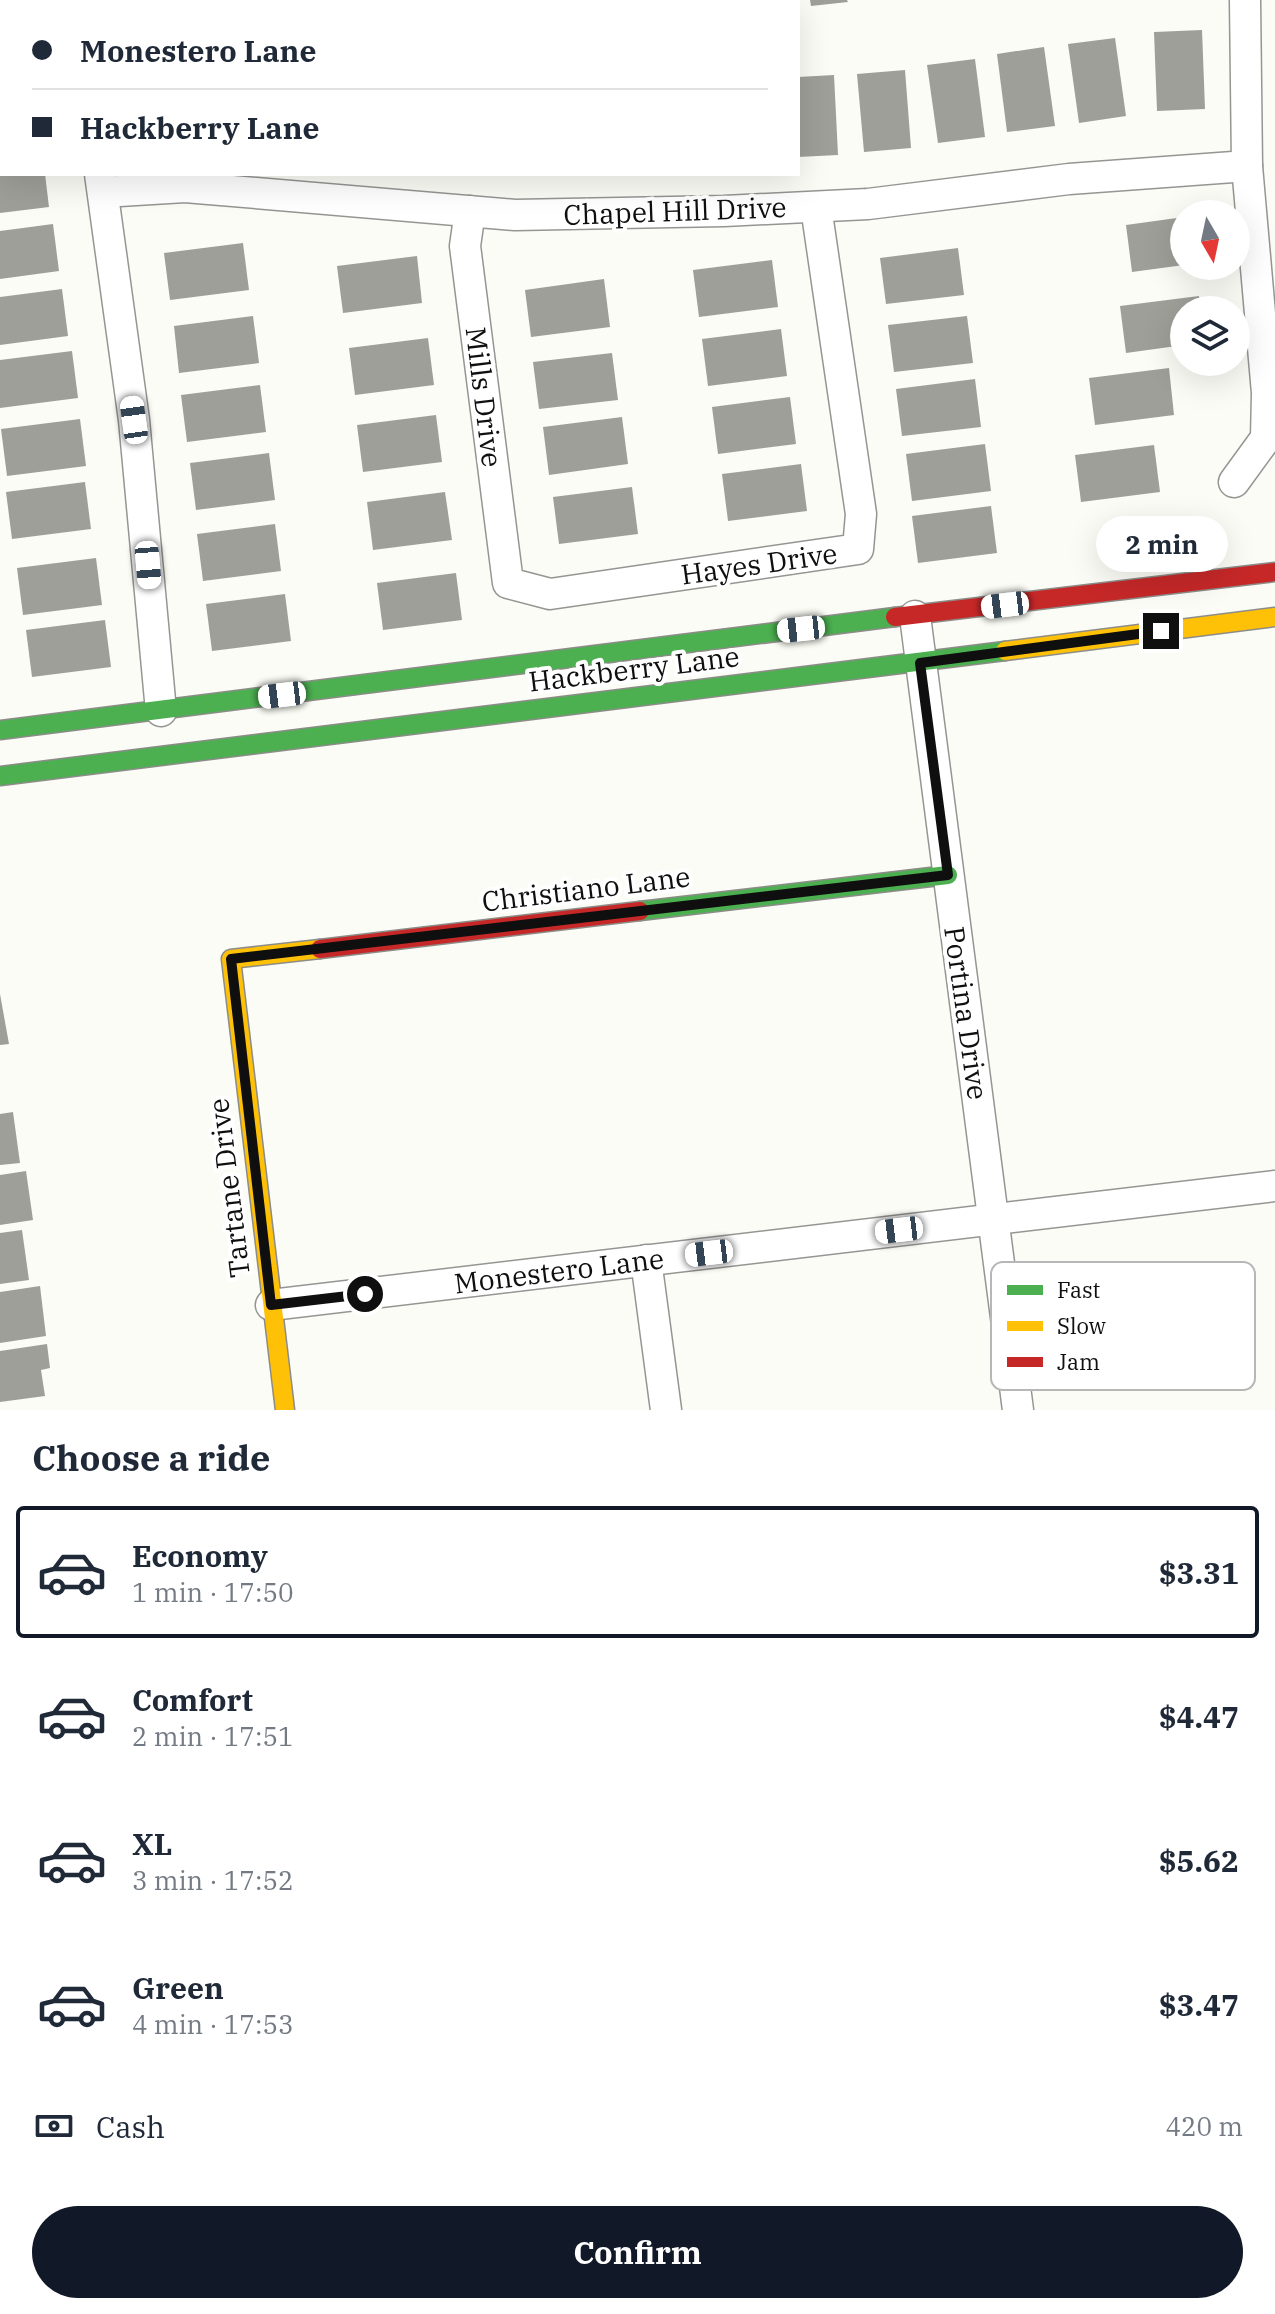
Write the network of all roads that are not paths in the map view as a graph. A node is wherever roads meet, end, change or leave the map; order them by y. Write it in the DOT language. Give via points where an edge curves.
graph roads {
  1 [pos="1245,0"];
  2 [pos="1247,166"];
  3 [pos="102,183"];
  4 [pos="816,207"];
  5 [pos="470,211"];
  6 [pos="1234,482"];
  7 [pos="1275,572"];
  8 [pos="508,583"];
  9 [pos="915,616"];
  10 [pos="1275,617"];
  11 [pos="920,663"];
  12 [pos="161,711"];
  13 [pos="0,730"];
  14 [pos="0,776"];
  15 [pos="948,875"];
  16 [pos="231,959"];
  17 [pos="1275,1186"];
  18 [pos="994,1219"];
  19 [pos="646,1260"];
  20 [pos="999,1262"];
  21 [pos="271,1305"];
  22 [pos="1015,1390"];
  23 [pos="285,1410"];
  24 [pos="666,1410"];
  25 [pos="1018,1410"];
  1 -- 2 [label="street"];
  2 -- 4 [label="street, Chapel Hill Drive"];
  2 -- 6 [label="street" via="1267,393 1266,438"];
  3 -- 5 [label="street, Chapel Hill Drive"];
  3 -- 12 [label="street" via="134,420"];
  4 -- 5 [label="street, Chapel Hill Drive" via="545,215"];
  4 -- 8 [label="street, Hayes Drive" via="861,514 858,549 550,594"];
  5 -- 8 [label="street, Mills Drive" via="465,246"];
  7 -- 9 [label="street, Hackberry Lane"];
  9 -- 11 [label="street, Portina Drive"];
  9 -- 12 [label="street, Hackberry Lane"];
  10 -- 11 [label="street, Hackberry Lane"];
  11 -- 14 [label="street, Hackberry Lane"];
  11 -- 15 [label="street, Portina Drive"];
  12 -- 13 [label="street, Hackberry Lane"];
  15 -- 16 [label="street, Christiano Lane"];
  15 -- 18 [label="street, Portina Drive"];
  16 -- 21 [label="street, Tartane Drive"];
  17 -- 18 [label="street, Monestero Lane"];
  18 -- 19 [label="street, Monestero Lane"];
  18 -- 20 [label="street, Portina Drive"];
  19 -- 21 [label="street, Monestero Lane"];
  19 -- 24 [label="street"];
  21 -- 23 [label="street, Tartane Drive"];
  22 -- 25 [label="street, Portina Drive"];
}
